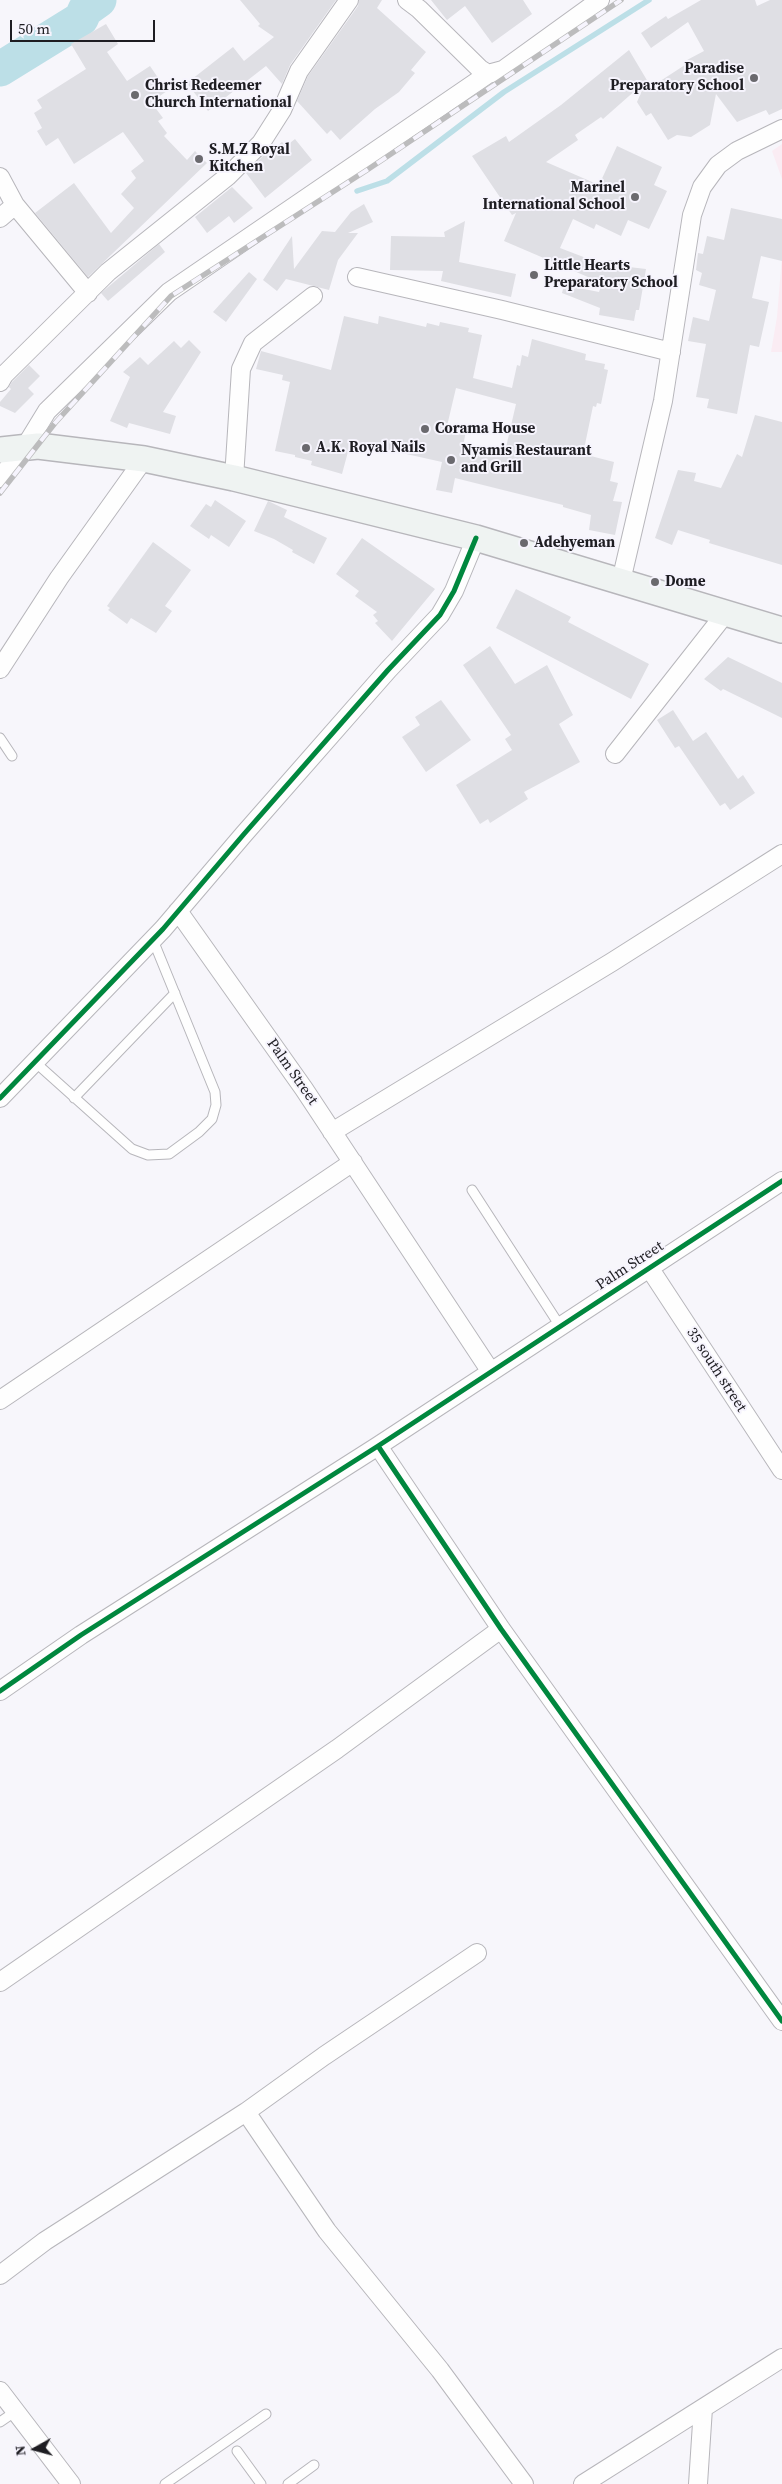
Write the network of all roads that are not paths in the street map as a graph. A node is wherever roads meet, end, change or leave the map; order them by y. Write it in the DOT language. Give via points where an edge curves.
graph roads {
  1 [pos="349,0"];
  2 [pos="407,0"];
  3 [pos="600,0"];
  4 [pos="488,74"];
  5 [pos="782,129"];
  6 [pos="0,178"];
  7 [pos="15,205"];
  8 [pos="0,218"];
  9 [pos="357,277"];
  10 [pos="88,293"];
  11 [pos="313,296"];
  12 [pos="671,352"];
  13 [pos="0,382"];
  14 [pos="25,447"];
  15 [pos="0,450"];
  16 [pos="144,459"];
  17 [pos="0,478"];
  18 [pos="234,478"];
  19 [pos="476,538"];
  20 [pos="621,581"];
  21 [pos="725,614"];
  22 [pos="782,630"];
  23 [pos="0,669"];
  24 [pos="0,738"];
  25 [pos="615,754"];
  26 [pos="12,756"];
  27 [pos="782,854"];
  28 [pos="178,911"];
  29 [pos="153,940"];
  30 [pos="175,993"];
  31 [pos="36,1063"];
  32 [pos="0,1098"];
  33 [pos="74,1098"];
  34 [pos="332,1132"];
  35 [pos="352,1162"];
  36 [pos="782,1181"];
  37 [pos="472,1190"];
  38 [pos="650,1269"];
  39 [pos="560,1326"];
  40 [pos="491,1372"];
  41 [pos="0,1400"];
  42 [pos="378,1446"];
  43 [pos="782,1470"];
  44 [pos="501,1628"];
  45 [pos="0,1691"];
  46 [pos="477,1953"];
  47 [pos="0,1982"];
  48 [pos="782,2021"];
  49 [pos="246,2112"];
  50 [pos="0,2275"];
  51 [pos="782,2358"];
  52 [pos="0,2390"];
  53 [pos="703,2408"];
  54 [pos="16,2411"];
  55 [pos="266,2414"];
  56 [pos="0,2422"];
  57 [pos="237,2451"];
  58 [pos="314,2465"];
  59 [pos="71,2484"];
  60 [pos="165,2484"];
  61 [pos="261,2484"];
  62 [pos="288,2484"];
  63 [pos="524,2484"];
  64 [pos="583,2484"];
  65 [pos="698,2484"];
  1 -- 10 [label="street" via="299,71 282,110 261,143 228,176 108,272"];
  2 -- 4 [label="street"];
  3 -- 4 [label="street" via="503,70"];
  4 -- 14 [label="street" via="169,292 47,411"];
  5 -- 12 [label="street" via="737,151 718,165 702,187 689,233"];
  6 -- 7 [label="street"];
  7 -- 8 [label="street"];
  7 -- 10 [label="street"];
  9 -- 12 [label="street"];
  10 -- 13 [label="street"];
  11 -- 18 [label="street" via="253,344 241,369"];
  12 -- 20 [label="street" via="663,401"];
  14 -- 15 [label="main road"];
  14 -- 16 [label="main road"];
  14 -- 17 [label="street"];
  16 -- 18 [label="main road"];
  16 -- 23 [label="street" via="59,578"];
  18 -- 19 [label="main road"];
  19 -- 20 [label="main road"];
  19 -- 28 [label="street" via="454,591 440,615"];
  20 -- 21 [label="main road"];
  21 -- 22 [label="main road"];
  21 -- 25 [label="street"];
  24 -- 26 [label="lane"];
  27 -- 34 [label="street"];
  28 -- 29 [label="street"];
  28 -- 34 [label="street, Palm Street"];
  29 -- 30 [label="lane"];
  29 -- 31 [label="street"];
  30 -- 33 [label="lane"];
  30 -- 33 [label="lane" via="215,1092 212,1119 169,1154 148,1155 132,1149"];
  31 -- 32 [label="street"];
  31 -- 33 [label="lane"];
  34 -- 35 [label="street, Palm Street"];
  35 -- 40 [label="street, Palm Street"];
  35 -- 41 [label="street"];
  36 -- 38 [label="street, Palm Street"];
  37 -- 39 [label="lane"];
  38 -- 39 [label="street, Palm Street"];
  38 -- 43 [label="street, 35 south street"];
  39 -- 40 [label="street, Palm Street"];
  40 -- 42 [label="street"];
  42 -- 44 [label="street"];
  42 -- 45 [label="street" via="81,1635"];
  44 -- 47 [label="street" via="337,1749"];
  44 -- 48 [label="street"];
  46 -- 49 [label="street"];
  49 -- 50 [label="street" via="44,2241"];
  49 -- 63 [label="street" via="327,2231 440,2370"];
  51 -- 53 [label="street"];
  52 -- 54 [label="street"];
  53 -- 64 [label="street"];
  53 -- 65 [label="street"];
  54 -- 56 [label="lane"];
  54 -- 59 [label="street"];
  55 -- 60 [label="lane"];
  57 -- 61 [label="lane"];
  58 -- 62 [label="lane"];
}
